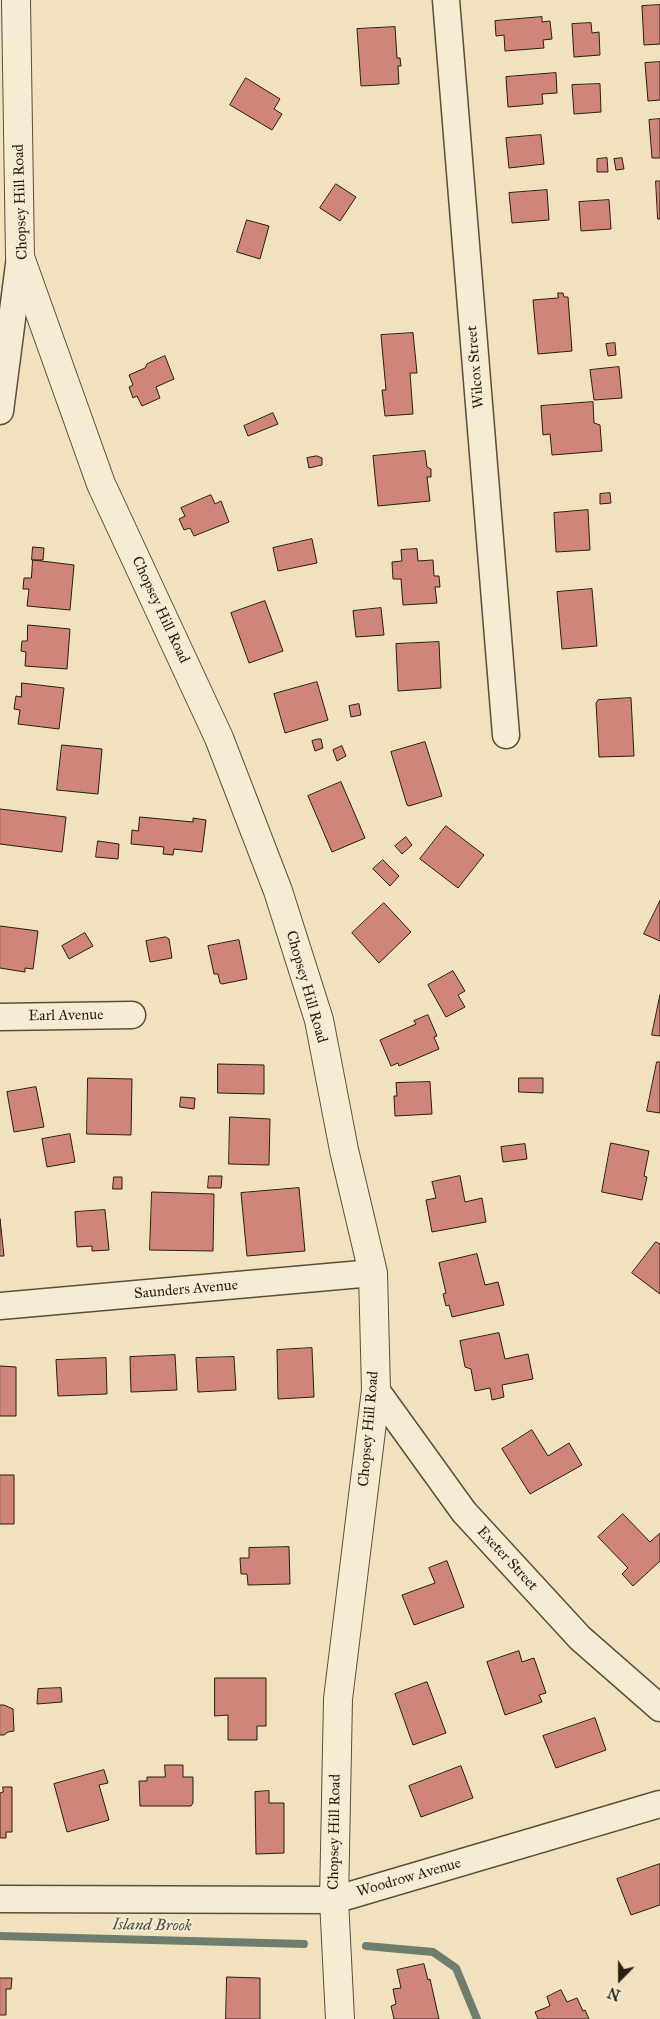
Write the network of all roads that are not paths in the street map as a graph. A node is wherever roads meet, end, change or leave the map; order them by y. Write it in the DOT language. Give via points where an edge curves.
graph roads {
  1 [pos="16,0"];
  2 [pos="446,0"];
  3 [pos="20,258"];
  4 [pos="0,411"];
  5 [pos="506,735"];
  6 [pos="132,1014"];
  7 [pos="0,1017"];
  8 [pos="373,1273"];
  9 [pos="0,1306"];
  10 [pos="376,1390"];
  11 [pos="660,1708"];
  12 [pos="660,1804"];
  13 [pos="0,1899"];
  14 [pos="334,1900"];
  15 [pos="340,2019"];
  1 -- 3 [label="street, Chopsey Hill Road"];
  2 -- 5 [label="street, Wilcox Street"];
  3 -- 4 [label="street"];
  3 -- 8 [label="street, Chopsey Hill Road" via="102,484 219,738 278,891 319,1020 344,1150"];
  6 -- 7 [label="street, Earl Avenue"];
  8 -- 9 [label="street, Saunders Avenue"];
  8 -- 10 [label="street, Chopsey Hill Road"];
  10 -- 11 [label="street, Exeter Street" via="464,1512 580,1638"];
  10 -- 14 [label="street, Chopsey Hill Road" via="338,1699"];
  12 -- 14 [label="street, Woodrow Avenue"];
  13 -- 14 [label="street, Woodrow Avenue"];
  14 -- 15 [label="street, Chopsey Hill Road"];
}
